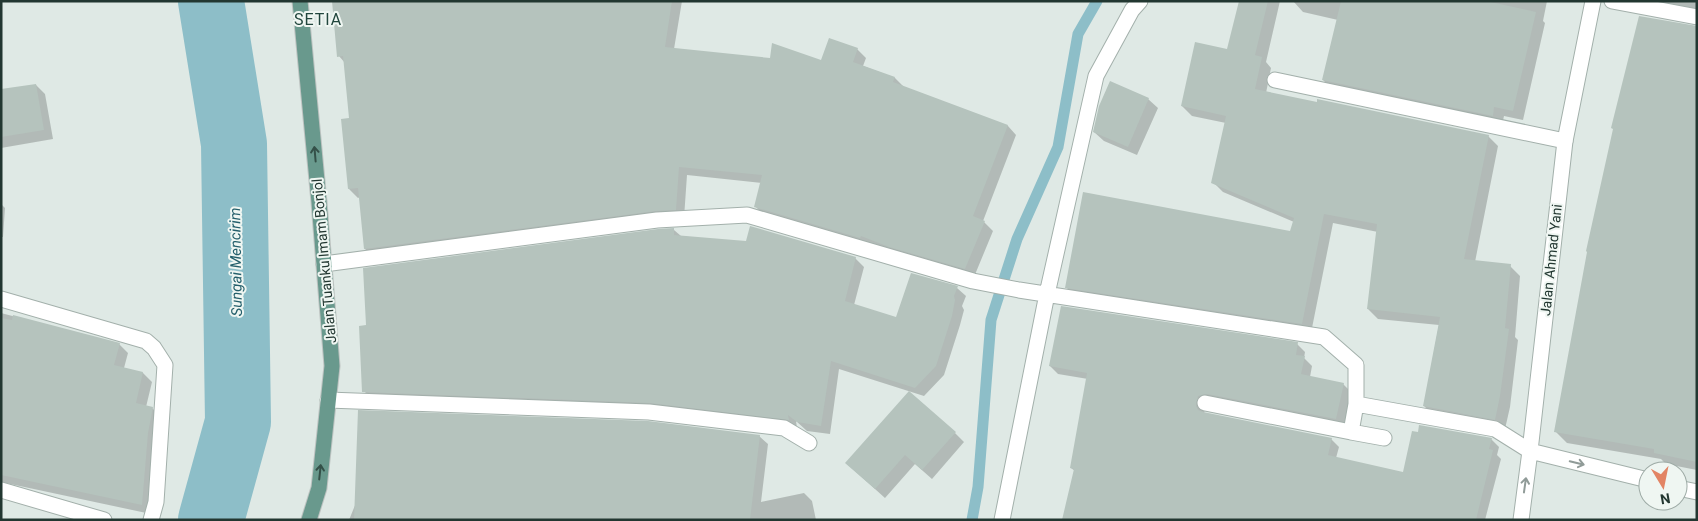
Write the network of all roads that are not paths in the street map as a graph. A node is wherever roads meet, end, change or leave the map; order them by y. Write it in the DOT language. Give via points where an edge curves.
graph roads {
  1 [pos="300,1"];
  2 [pos="1140,1"];
  3 [pos="1593,1"];
  4 [pos="1612,1"];
  5 [pos="1697,17"];
  6 [pos="1275,80"];
  7 [pos="1565,140"];
  8 [pos="324,264"];
  9 [pos="1047,294"];
  10 [pos="1,299"];
  11 [pos="328,400"];
  12 [pos="1205,404"];
  13 [pos="1356,404"];
  14 [pos="1351,432"];
  15 [pos="1384,438"];
  16 [pos="809,443"];
  17 [pos="1530,451"];
  18 [pos="1638,478"];
  19 [pos="1,490"];
  20 [pos="104,520"];
  21 [pos="151,520"];
  22 [pos="309,520"];
  23 [pos="1002,520"];
  24 [pos="1521,520"];
  8 -- 1 [label="main road, Jalan Tuanku Imam Bonjol, one-way"];
  2 -- 9 [label="street" via="1096,76"];
  3 -- 7 [label="street, Jalan Ahmad Yani"];
  4 -- 5 [label="street"];
  6 -- 7 [label="street"];
  7 -- 17 [label="street, Jalan Ahmad Yani"];
  8 -- 9 [label="street" via="657,220 747,215 973,280"];
  8 -- 11 [label="main road, Jalan Tuanku Imam Bonjol" via="332,366"];
  9 -- 13 [label="street" via="1324,338 1356,365"];
  9 -- 23 [label="street"];
  10 -- 21 [label="street" via="146,341 154,348 165,365 156,502"];
  11 -- 16 [label="street" via="649,412 784,428"];
  22 -- 11 [label="main road, Jalan Tuanku Imam Bonjol, one-way" via="318,488"];
  12 -- 14 [label="street"];
  13 -- 14 [label="street"];
  13 -- 17 [label="street" via="1496,429"];
  14 -- 15 [label="street"];
  17 -- 18 [label="street, one-way"];
  24 -- 17 [label="street, Jalan Ahmad Yani, one-way"];
  19 -- 20 [label="street"];
}
